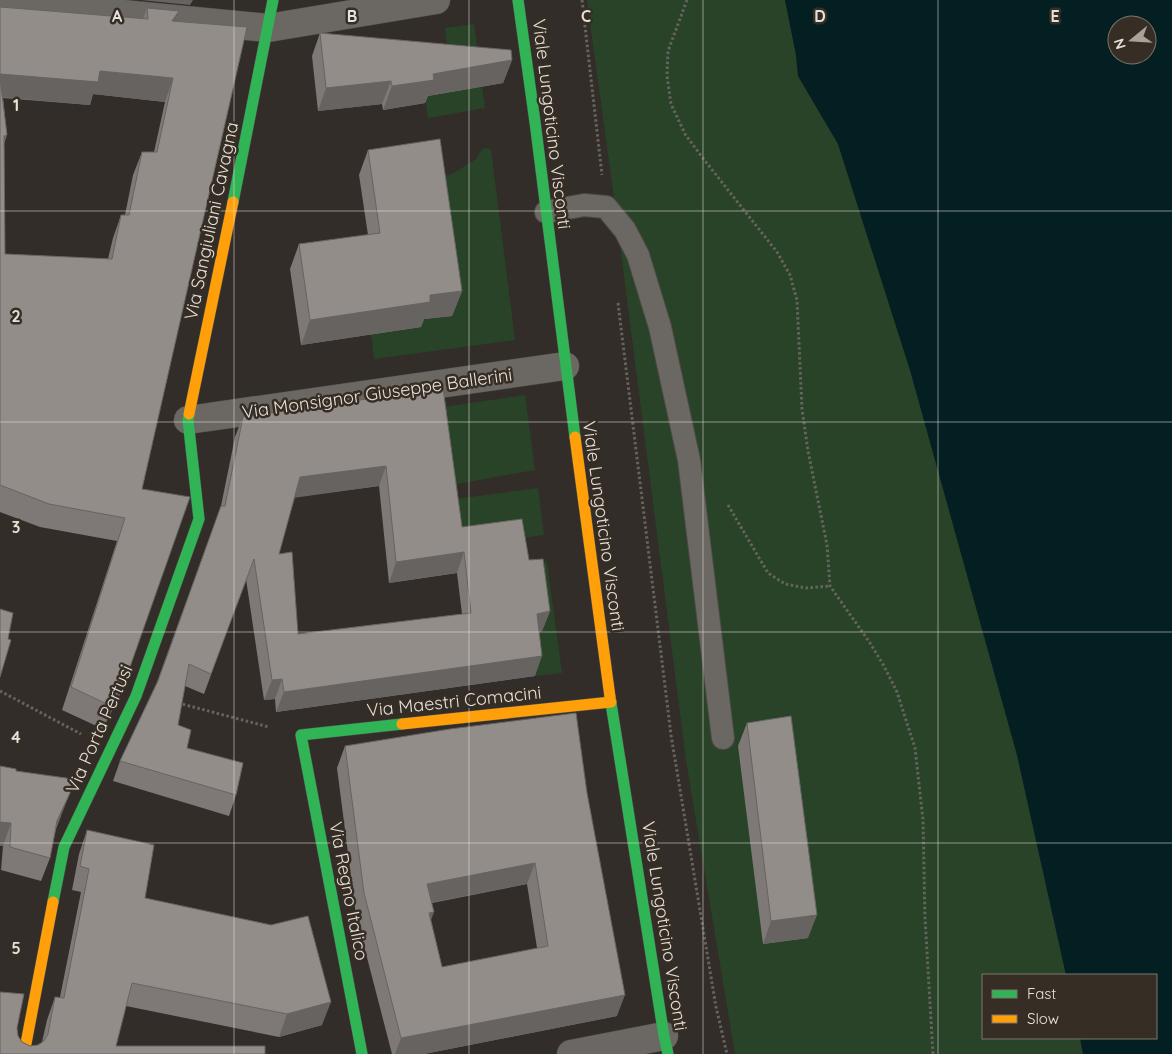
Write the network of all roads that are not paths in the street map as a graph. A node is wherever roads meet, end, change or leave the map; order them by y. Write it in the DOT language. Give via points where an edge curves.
graph roads {
  1 [pos="273,0"];
  2 [pos="436,0"];
  3 [pos="518,0"];
  4 [pos="0,2"];
  5 [pos="268,28"];
  6 [pos="546,212"];
  7 [pos="565,366"];
  8 [pos="188,420"];
  9 [pos="611,702"];
  10 [pos="301,735"];
  11 [pos="724,738"];
  12 [pos="666,1045"];
  13 [pos="24,1054"];
  14 [pos="362,1054"];
  15 [pos="571,1054"];
  1 -- 5 [label="street, Via Sangiuliani Cavagna"];
  2 -- 5 [label="street"];
  3 -- 6 [label="street, Viale Lungoticino Visconti"];
  4 -- 5 [label="street"];
  5 -- 8 [label="street, Via Sangiuliani Cavagna"];
  6 -- 7 [label="street, Viale Lungoticino Visconti"];
  6 -- 11 [label="lane" via="584,205 606,207 625,230 638,255 660,327 689,460"];
  7 -- 8 [label="street, Via Monsignor Giuseppe Ballerini"];
  7 -- 9 [label="street, Viale Lungoticino Visconti"];
  8 -- 13 [label="street, Via Porta Pertusi" via="199,519 137,692 64,847"];
  9 -- 10 [label="street, Via Maestri Comacini"];
  9 -- 12 [label="street, Viale Lungoticino Visconti"];
  10 -- 14 [label="street, Via Regno Italico"];
  12 -- 15 [label="street"];
}
